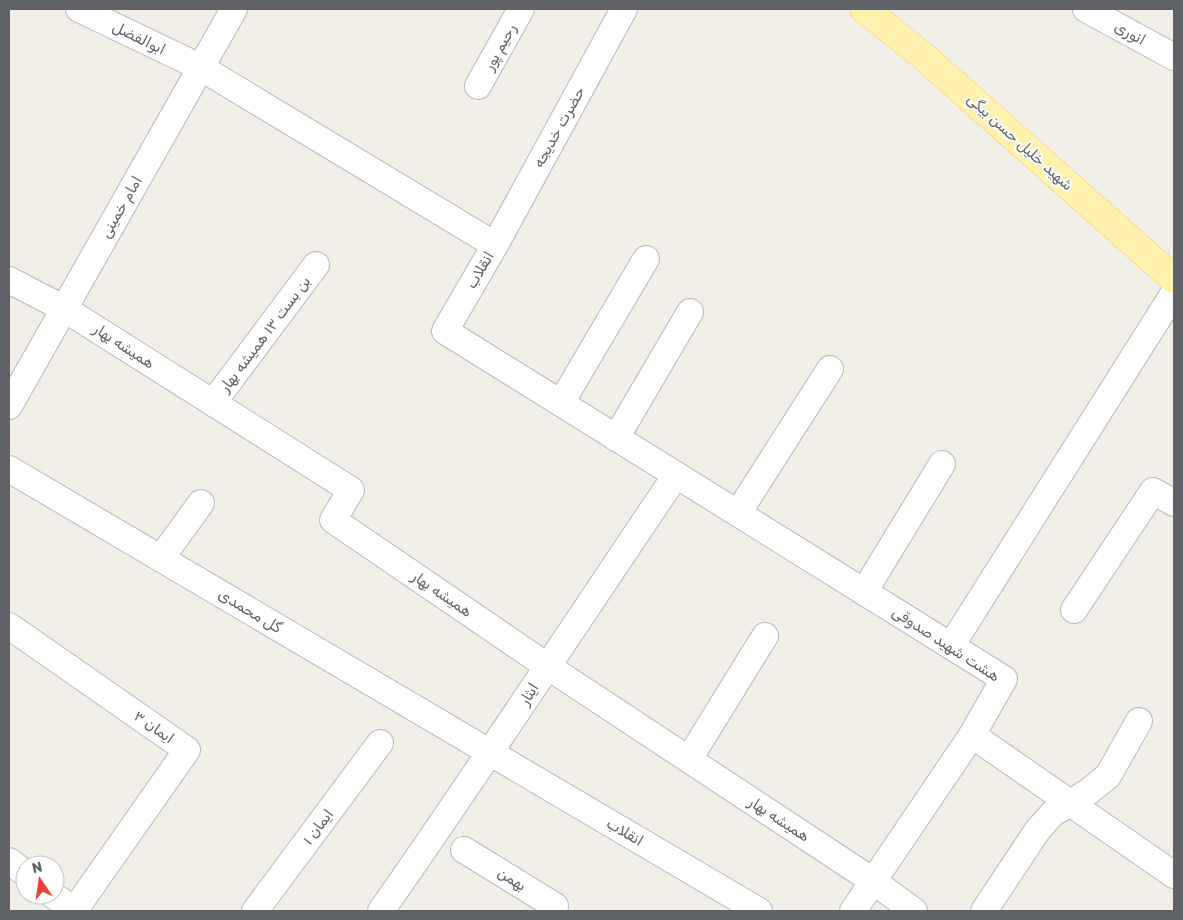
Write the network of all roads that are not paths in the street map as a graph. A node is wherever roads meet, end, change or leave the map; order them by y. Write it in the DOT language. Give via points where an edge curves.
graph roads {
  1 [pos="78,9"];
  2 [pos="234,9"];
  3 [pos="521,9"];
  4 [pos="624,9"];
  5 [pos="864,9"];
  6 [pos="1086,9"];
  7 [pos="1174,57"];
  8 [pos="200,68"];
  9 [pos="478,86"];
  10 [pos="495,245"];
  11 [pos="646,259"];
  12 [pos="316,265"];
  13 [pos="1174,279"];
  14 [pos="9,280"];
  15 [pos="1174,293"];
  16 [pos="63,308"];
  17 [pos="690,312"];
  18 [pos="830,370"];
  19 [pos="213,403"];
  20 [pos="561,403"];
  21 [pos="9,406"];
  22 [pos="616,438"];
  23 [pos="942,464"];
  24 [pos="9,469"];
  25 [pos="676,475"];
  26 [pos="1164,497"];
  27 [pos="201,503"];
  28 [pos="738,513"];
  29 [pos="161,558"];
  30 [pos="864,592"];
  31 [pos="1074,610"];
  32 [pos="9,626"];
  33 [pos="765,636"];
  34 [pos="951,646"];
  35 [pos="547,666"];
  36 [pos="1139,720"];
  37 [pos="972,735"];
  38 [pos="380,743"];
  39 [pos="492,753"];
  40 [pos="689,759"];
  41 [pos="1069,803"];
  42 [pos="464,850"];
  43 [pos="1174,875"];
  44 [pos="872,881"];
  45 [pos="74,911"];
  46 [pos="256,911"];
  47 [pos="381,911"];
  48 [pos="551,911"];
  49 [pos="759,911"];
  50 [pos="853,911"];
  51 [pos="914,911"];
  52 [pos="984,911"];
  1 -- 8 [label="street, ابوالفضل"];
  2 -- 8 [label="street, امام خمینی"];
  3 -- 9 [label="street, رحیم پور"];
  4 -- 10 [label="street, حضرت خدیجه"];
  5 -- 13 [label="main road, شهید خلیل حسن بیگی" via="922,55"];
  6 -- 7 [label="street, انوری"];
  8 -- 10 [label="street, انقلاب"];
  8 -- 16 [label="street, امام خمینی"];
  10 -- 20 [label="street, انقلاب" via="444,331"];
  11 -- 20 [label="street"];
  12 -- 19 [label="street, بن بست ۱۳ همیشه بهار"];
  14 -- 16 [label="street, همیشه بهار"];
  15 -- 34 [label="street"];
  16 -- 19 [label="street, همیشه بهار"];
  16 -- 21 [label="street, امام خمینی"];
  17 -- 22 [label="street"];
  18 -- 28 [label="street"];
  19 -- 35 [label="street, همیشه بهار" via="351,490 333,520"];
  20 -- 22 [label="street, انقلاب"];
  22 -- 25 [label="street, انقلاب"];
  23 -- 30 [label="street"];
  24 -- 29 [label="street, گل محمدی"];
  25 -- 28 [label="street, هشت شهید صدوقی"];
  25 -- 35 [label="street, ایثار"];
  26 -- 31 [label="street"];
  27 -- 29 [label="street"];
  28 -- 30 [label="street, هشت شهید صدوقی"];
  29 -- 39 [label="street, گل محمدی"];
  30 -- 34 [label="street, هشت شهید صدوقی"];
  32 -- 45 [label="street, ایمان ۳" via="187,750"];
  33 -- 40 [label="street"];
  34 -- 37 [label="street, هشت شهید صدوقی" via="1004,679"];
  35 -- 39 [label="street, ایثار"];
  35 -- 40 [label="street, همیشه بهار"];
  36 -- 41 [label="street" via="1108,776"];
  37 -- 41 [label="street"];
  37 -- 44 [label="street"];
  38 -- 46 [label="street, ایمان ۱"];
  39 -- 47 [label="street, ایثار"];
  39 -- 49 [label="street, انقلاب"];
  40 -- 44 [label="street, همیشه بهار"];
  41 -- 43 [label="street"];
  41 -- 52 [label="street" via="1052,814 1037,831"];
  42 -- 48 [label="street, بهمن" via="555,906"];
  44 -- 50 [label="street"];
  44 -- 51 [label="street, همیشه بهار"];
}
